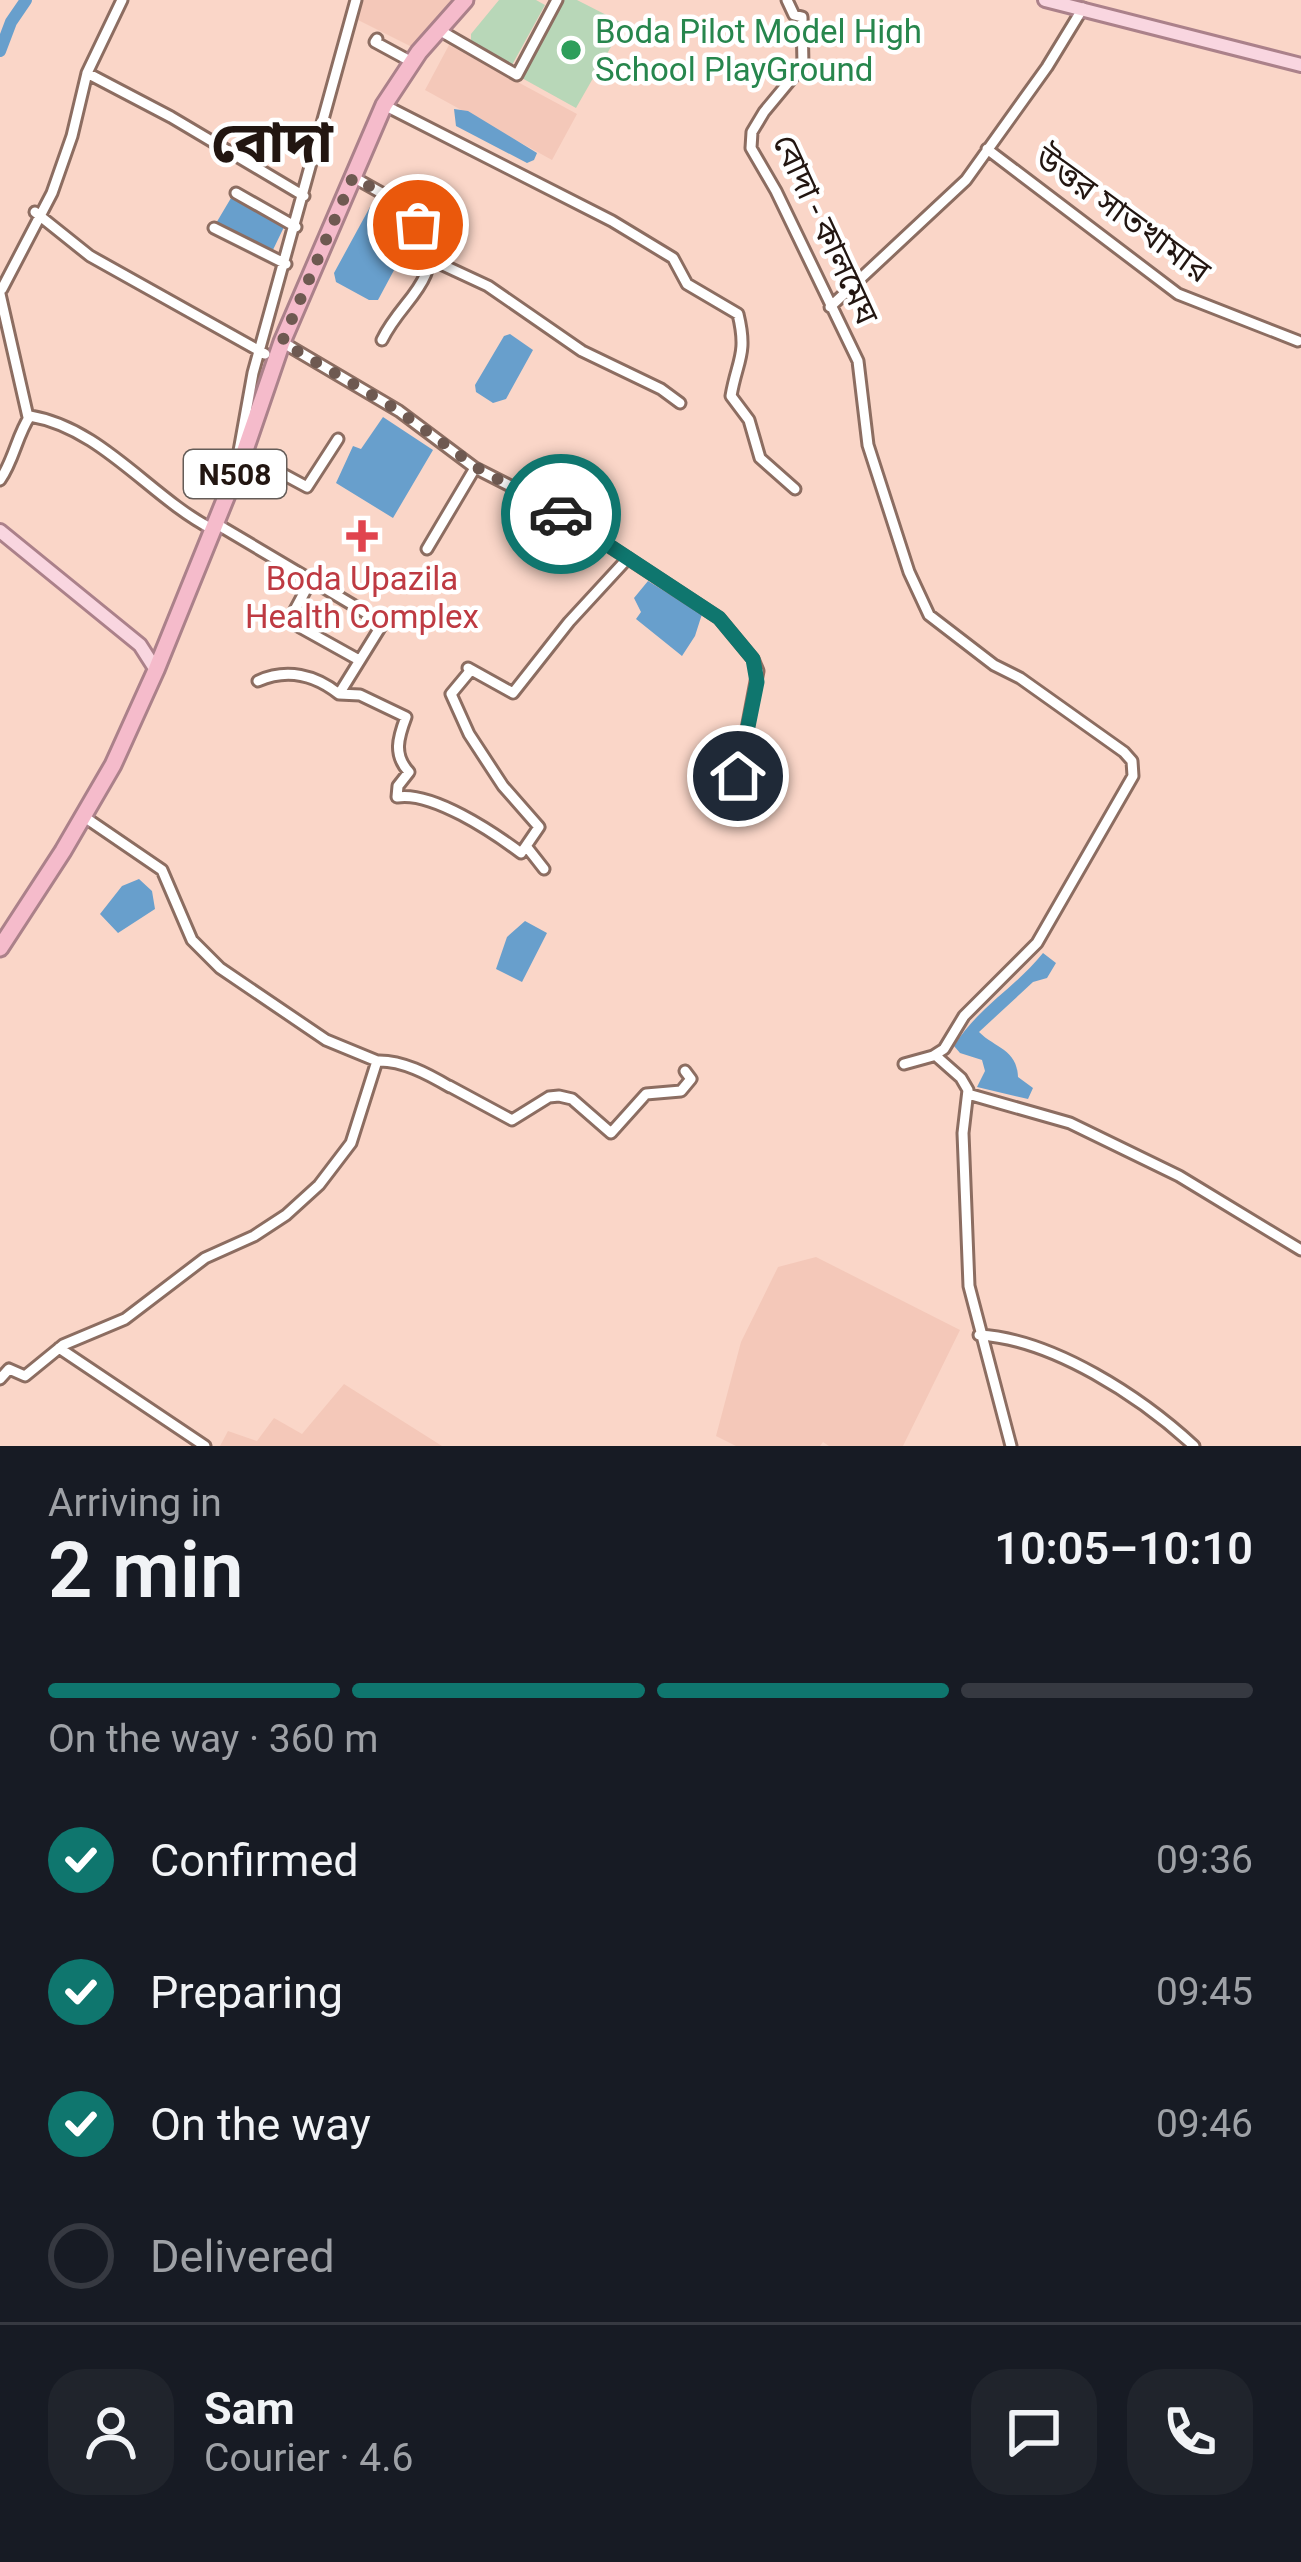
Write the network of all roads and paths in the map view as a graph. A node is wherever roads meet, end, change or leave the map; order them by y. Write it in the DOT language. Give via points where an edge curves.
graph roads {
  1 [pos="122,0"];
  2 [pos="356,0"];
  3 [pos="465,0"];
  4 [pos="557,0"];
  5 [pos="787,0"];
  6 [pos="1045,0"];
  7 [pos="1083,8"];
  8 [pos="439,30"];
  9 [pos="376,39"];
  10 [pos="410,62"];
  11 [pos="1301,65"];
  12 [pos="87,73"];
  13 [pos="384,105"];
  14 [pos="988,149"];
  15 [pos="353,177"];
  16 [pos="236,193"];
  17 [pos="304,196"];
  18 [pos="37,215"];
  19 [pos="296,227"];
  20 [pos="214,228"];
  21 [pos="429,230"];
  22 [pos="433,247"];
  23 [pos="432,260"];
  24 [pos="286,264"];
  25 [pos="0,291"];
  26 [pos="830,307"];
  27 [pos="382,340"];
  28 [pos="1298,340"];
  29 [pos="272,351"];
  30 [pos="680,404"];
  31 [pos="28,417"];
  32 [pos="338,439"];
  33 [pos="241,460"];
  34 [pos="476,467"];
  35 [pos="0,479"];
  36 [pos="795,489"];
  37 [pos="214,526"];
  38 [pos="0,531"];
  39 [pos="428,549"];
  40 [pos="628,558"];
  41 [pos="311,580"];
  42 [pos="121,630"];
  43 [pos="146,640"];
  44 [pos="162,654"];
  45 [pos="359,661"];
  46 [pos="258,681"];
  47 [pos="339,694"];
  48 [pos="738,776"];
  49 [pos="83,816"];
  50 [pos="524,850"];
  51 [pos="544,869"];
  52 [pos="0,948"];
  53 [pos="935,1055"];
  54 [pos="376,1061"];
  55 [pos="904,1064"];
  56 [pos="685,1071"];
  57 [pos="968,1094"];
  58 [pos="1301,1250"];
  59 [pos="979,1336"];
  60 [pos="59,1348"];
  61 [pos="0,1379"];
  62 [pos="205,1446"];
  63 [pos="1011,1446"];
  64 [pos="1194,1446"];
  1 -- 12 [label="street"];
  2 -- 17 [label="street"];
  3 -- 8 [label="highway, N508"];
  4 -- 8 [label="street" via="517,75"];
  5 -- 26 [label="street, বোদা - কালমেঘ" via="802,17 803,65 764,112 751,148"];
  6 -- 7 [label="main road"];
  7 -- 11 [label="main road"];
  7 -- 14 [label="street, উত্তর সাতখামার"];
  8 -- 13 [label="highway, N508"];
  9 -- 10 [label="street"];
  12 -- 17 [label="street"];
  12 -- 18 [label="street" via="64,161"];
  13 -- 15 [label="highway, N508"];
  13 -- 36 [label="street" via="612,220 673,258 687,284 738,314 744,339 731,396 749,420 760,458"];
  14 -- 26 [label="street, উত্তর সাতখামার" via="954,194"];
  14 -- 28 [label="street, উত্তর সাতখামার" via="1178,294"];
  15 -- 22 [label="street" via="396,201"];
  15 -- 29 [label="highway, N508"];
  16 -- 19 [label="street"];
  17 -- 19 [label="street"];
  18 -- 25 [label="street"];
  18 -- 29 [label="street" via="130,280"];
  19 -- 24 [label="street"];
  20 -- 24 [label="street"];
  21 -- 22 [label="street"];
  22 -- 23 [label="street"];
  23 -- 27 [label="street"];
  23 -- 30 [label="street"];
  24 -- 29 [label="street"];
  25 -- 31 [label="street"];
  26 -- 53 [label="street, বোদা - কালমেঘ" via="858,361 882,496 929,615 1124,752 1133,767 1037,944"];
  29 -- 33 [label="highway, N508"];
  29 -- 34 [label="street" via="399,411"];
  31 -- 35 [label="street"];
  31 -- 37 [label="street" via="85,437"];
  32 -- 33 [label="street" via="307,487"];
  33 -- 37 [label="highway, N508"];
  34 -- 39 [label="street"];
  34 -- 40 [label="street"];
  37 -- 41 [label="street"];
  37 -- 44 [label="highway, N508"];
  38 -- 42 [label="main road"];
  40 -- 48 [label="street" via="719,618 753,659 757,682"];
  40 -- 50 [label="street" via="513,693 469,669 452,694 503,786 539,827"];
  41 -- 45 [label="street" via="289,621"];
  41 -- 47 [label="street" via="383,623"];
  42 -- 43 [label="main road"];
  42 -- 44 [label="main road"];
  43 -- 44 [label="highway"];
  44 -- 49 [label="highway, N508"];
  46 -- 47 [label="street" via="302,676"];
  47 -- 50 [label="street" via="406,717 398,747 409,772 397,796 433,802"];
  49 -- 52 [label="highway, N508"];
  49 -- 54 [label="street" via="162,870 192,940 220,968 326,1040"];
  50 -- 51 [label="street"];
  53 -- 55 [label="street"];
  53 -- 57 [label="street"];
  54 -- 56 [label="street" via="428,1074 512,1120 549,1097 572,1099 611,1133 646,1094 681,1091 691,1079"];
  54 -- 60 [label="street" via="352,1143 286,1215 205,1258 125,1319"];
  57 -- 58 [label="street" via="1070,1123 1179,1176"];
  57 -- 59 [label="street" via="964,1230"];
  59 -- 63 [label="street"];
  59 -- 64 [label="street" via="1046,1349"];
  60 -- 61 [label="street" via="25,1376 9,1369"];
  60 -- 62 [label="street"];
}
